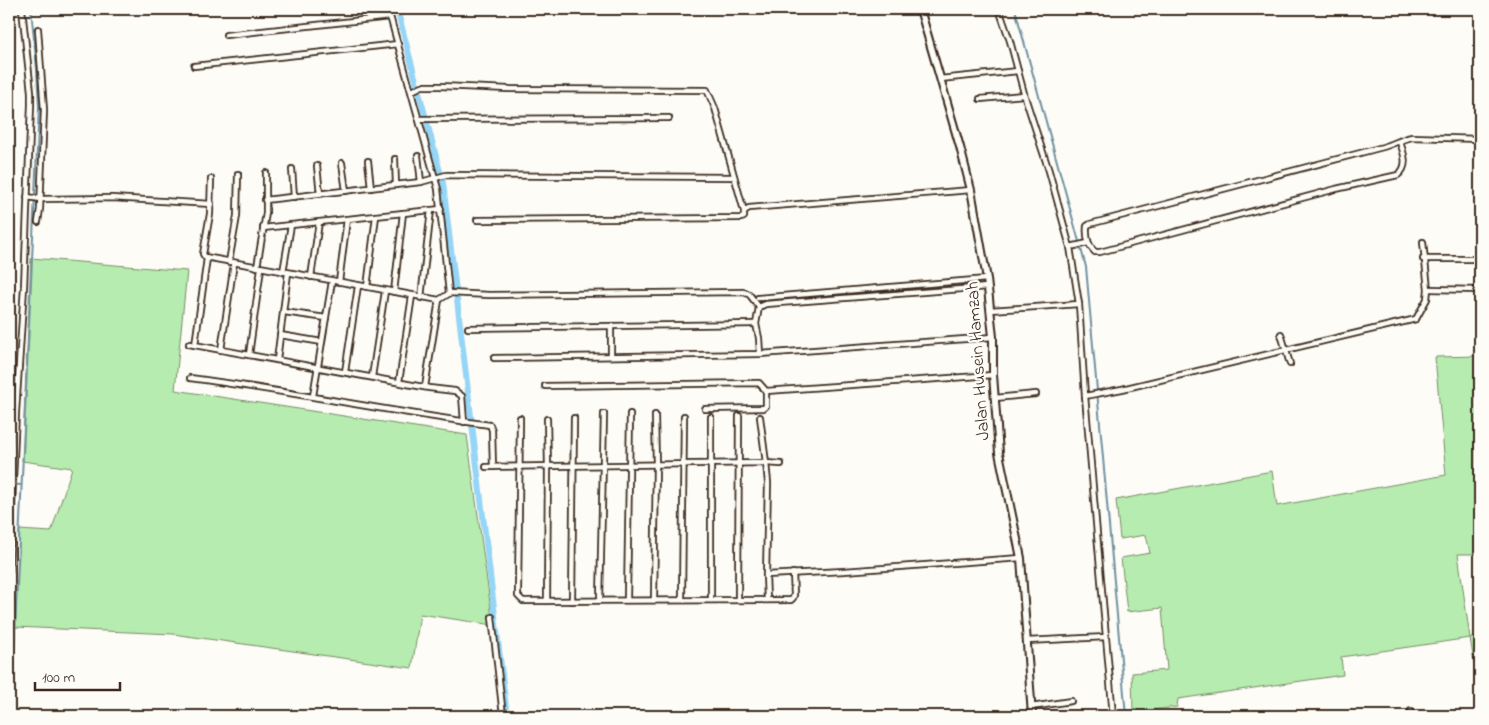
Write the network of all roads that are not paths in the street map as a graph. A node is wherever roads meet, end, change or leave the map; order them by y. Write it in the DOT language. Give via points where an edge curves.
graph roads {
  1 [pos="22,9"];
  2 [pos="388,9"];
  3 [pos="920,9"];
  4 [pos="999,9"];
  5 [pos="390,17"];
  6 [pos="38,29"];
  7 [pos="226,35"];
  8 [pos="398,44"];
  9 [pos="194,66"];
  10 [pos="1018,71"];
  11 [pos="940,79"];
  12 [pos="412,91"];
  13 [pos="1024,95"];
  14 [pos="980,99"];
  15 [pos="669,118"];
  16 [pos="420,119"];
  17 [pos="1480,139"];
  18 [pos="1400,142"];
  19 [pos="418,156"];
  20 [pos="395,159"];
  21 [pos="368,161"];
  22 [pos="342,163"];
  23 [pos="317,166"];
  24 [pos="292,169"];
  25 [pos="266,173"];
  26 [pos="238,174"];
  27 [pos="734,177"];
  28 [pos="436,178"];
  29 [pos="211,179"];
  30 [pos="421,182"];
  31 [pos="396,185"];
  32 [pos="371,188"];
  33 [pos="970,190"];
  34 [pos="346,191"];
  35 [pos="320,194"];
  36 [pos="27,197"];
  37 [pos="294,197"];
  38 [pos="40,198"];
  39 [pos="266,200"];
  40 [pos="211,204"];
  41 [pos="440,209"];
  42 [pos="431,210"];
  43 [pos="744,211"];
  44 [pos="403,213"];
  45 [pos="376,216"];
  46 [pos="347,219"];
  47 [pos="477,220"];
  48 [pos="38,222"];
  49 [pos="319,222"];
  50 [pos="291,225"];
  51 [pos="263,228"];
  52 [pos="1423,242"];
  53 [pos="1087,244"];
  54 [pos="1071,246"];
  55 [pos="207,258"];
  56 [pos="1424,258"];
  57 [pos="1480,259"];
  58 [pos="232,262"];
  59 [pos="259,268"];
  60 [pos="286,272"];
  61 [pos="311,277"];
  62 [pos="987,279"];
  63 [pos="332,281"];
  64 [pos="338,282"];
  65 [pos="920,285"];
  66 [pos="358,286"];
  67 [pos="367,287"];
  68 [pos="988,287"];
  69 [pos="1428,289"];
  70 [pos="1480,290"];
  71 [pos="385,291"];
  72 [pos="394,292"];
  73 [pos="450,293"];
  74 [pos="921,293"];
  75 [pos="412,296"];
  76 [pos="776,296"];
  77 [pos="422,298"];
  78 [pos="758,298"];
  79 [pos="439,300"];
  80 [pos="776,303"];
  81 [pos="1080,304"];
  82 [pos="759,307"];
  83 [pos="990,310"];
  84 [pos="284,312"];
  85 [pos="326,318"];
  86 [pos="756,324"];
  87 [pos="611,326"];
  88 [pos="468,328"];
  89 [pos="1281,334"];
  90 [pos="280,335"];
  91 [pos="993,337"];
  92 [pos="322,342"];
  93 [pos="189,344"];
  94 [pos="195,345"];
  95 [pos="1286,349"];
  96 [pos="221,350"];
  97 [pos="249,354"];
  98 [pos="760,354"];
  99 [pos="612,356"];
  100 [pos="494,358"];
  101 [pos="277,360"];
  102 [pos="1290,364"];
  103 [pos="319,367"];
  104 [pos="345,372"];
  105 [pos="993,375"];
  106 [pos="372,377"];
  107 [pos="190,378"];
  108 [pos="399,382"];
  109 [pos="545,386"];
  110 [pos="425,387"];
  111 [pos="766,391"];
  112 [pos="1036,394"];
  113 [pos="1087,395"];
  114 [pos="313,396"];
  115 [pos="995,398"];
  116 [pos="706,409"];
  117 [pos="604,414"];
  118 [pos="630,414"];
  119 [pos="654,414"];
  120 [pos="684,416"];
  121 [pos="739,416"];
  122 [pos="712,417"];
  123 [pos="760,417"];
  124 [pos="520,418"];
  125 [pos="574,418"];
  126 [pos="547,419"];
  127 [pos="466,422"];
  128 [pos="738,463"];
  129 [pos="766,463"];
  130 [pos="684,464"];
  131 [pos="711,464"];
  132 [pos="781,464"];
  133 [pos="629,465"];
  134 [pos="656,465"];
  135 [pos="548,466"];
  136 [pos="574,466"];
  137 [pos="602,466"];
  138 [pos="486,467"];
  139 [pos="493,467"];
  140 [pos="520,467"];
  141 [pos="1020,558"];
  142 [pos="9,571"];
  143 [pos="793,573"];
  144 [pos="766,575"];
  145 [pos="600,600"];
  146 [pos="627,600"];
  147 [pos="654,600"];
  148 [pos="682,600"];
  149 [pos="711,600"];
  150 [pos="738,600"];
  151 [pos="767,600"];
  152 [pos="547,601"];
  153 [pos="572,601"];
  154 [pos="492,617"];
  155 [pos="1106,637"];
  156 [pos="1027,641"];
  157 [pos="1072,701"];
  158 [pos="1031,707"];
  159 [pos="502,716"];
  160 [pos="1032,716"];
  161 [pos="1113,716"];
  1 -- 36 [label="street" via="31,92"];
  2 -- 5 [label="street"];
  3 -- 11 [label="street, Jalan Husein Hamzah"];
  4 -- 10 [label="street"];
  5 -- 7 [label="street"];
  5 -- 8 [label="street"];
  6 -- 38 [label="street" via="44,101"];
  8 -- 9 [label="street"];
  8 -- 12 [label="street"];
  10 -- 11 [label="street"];
  10 -- 13 [label="street"];
  11 -- 33 [label="street, Jalan Husein Hamzah"];
  12 -- 16 [label="street"];
  12 -- 27 [label="street" via="422,86 704,88 710,93"];
  13 -- 14 [label="street"];
  13 -- 54 [label="street"];
  15 -- 16 [label="street"];
  16 -- 28 [label="street"];
  17 -- 18 [label="street" via="1412,137"];
  18 -- 53 [label="street" via="1090,224 1086,230"];
  18 -- 53 [label="street" via="1405,162 1398,175 1100,252 1095,252"];
  19 -- 30 [label="street"];
  20 -- 31 [label="street"];
  21 -- 32 [label="street"];
  22 -- 34 [label="street"];
  23 -- 35 [label="street"];
  24 -- 37 [label="street"];
  25 -- 39 [label="street"];
  26 -- 58 [label="street"];
  27 -- 28 [label="street" via="446,175"];
  27 -- 43 [label="street"];
  28 -- 30 [label="street"];
  28 -- 41 [label="street"];
  29 -- 40 [label="street"];
  30 -- 31 [label="street"];
  31 -- 32 [label="street"];
  32 -- 34 [label="street"];
  33 -- 43 [label="street" via="749,208"];
  33 -- 62 [label="street, Jalan Husein Hamzah"];
  34 -- 35 [label="street"];
  35 -- 37 [label="street"];
  36 -- 38 [label="street"];
  36 -- 142 [label="street"];
  37 -- 39 [label="street"];
  38 -- 40 [label="street" via="112,198"];
  38 -- 48 [label="street"];
  39 -- 51 [label="street"];
  40 -- 55 [label="street" via="203,254"];
  41 -- 42 [label="street"];
  41 -- 73 [label="street"];
  42 -- 44 [label="street"];
  42 -- 77 [label="street"];
  43 -- 47 [label="street" via="741,218"];
  44 -- 45 [label="street"];
  44 -- 72 [label="street"];
  45 -- 46 [label="street"];
  45 -- 67 [label="street"];
  46 -- 49 [label="street"];
  46 -- 64 [label="street"];
  49 -- 50 [label="street"];
  49 -- 61 [label="street"];
  50 -- 51 [label="street"];
  50 -- 60 [label="street"];
  51 -- 59 [label="street"];
  52 -- 56 [label="street"];
  53 -- 54 [label="street"];
  54 -- 81 [label="street"];
  55 -- 58 [label="street"];
  55 -- 94 [label="street"];
  56 -- 57 [label="street"];
  56 -- 69 [label="street"];
  58 -- 59 [label="street"];
  58 -- 96 [label="street"];
  59 -- 60 [label="street"];
  59 -- 97 [label="street"];
  60 -- 61 [label="street"];
  60 -- 84 [label="street"];
  61 -- 63 [label="street"];
  62 -- 65 [label="street"];
  62 -- 68 [label="street, Jalan Husein Hamzah"];
  63 -- 64 [label="street"];
  63 -- 85 [label="street"];
  64 -- 66 [label="street"];
  65 -- 74 [label="street"];
  65 -- 76 [label="street"];
  66 -- 67 [label="street"];
  66 -- 104 [label="street"];
  67 -- 71 [label="street"];
  68 -- 74 [label="street"];
  68 -- 83 [label="street, Jalan Husein Hamzah"];
  69 -- 70 [label="street"];
  69 -- 95 [label="street" via="1427,299 1416,319"];
  71 -- 72 [label="street"];
  71 -- 106 [label="street"];
  72 -- 75 [label="street"];
  73 -- 79 [label="street"];
  73 -- 82 [label="street" via="743,292 749,294"];
  74 -- 80 [label="street"];
  75 -- 77 [label="street"];
  75 -- 108 [label="street"];
  76 -- 78 [label="street"];
  76 -- 80 [label="street"];
  77 -- 79 [label="street"];
  79 -- 110 [label="street"];
  80 -- 82 [label="street"];
  81 -- 83 [label="street"];
  81 -- 113 [label="street"];
  82 -- 86 [label="street"];
  83 -- 91 [label="street, Jalan Husein Hamzah"];
  84 -- 85 [label="street"];
  84 -- 90 [label="street"];
  85 -- 92 [label="street"];
  86 -- 87 [label="street"];
  86 -- 98 [label="street"];
  87 -- 88 [label="street"];
  87 -- 99 [label="street"];
  89 -- 95 [label="street"];
  90 -- 92 [label="street"];
  90 -- 101 [label="street"];
  91 -- 98 [label="street"];
  91 -- 105 [label="street, Jalan Husein Hamzah"];
  92 -- 103 [label="street"];
  93 -- 94 [label="street"];
  94 -- 96 [label="street"];
  95 -- 102 [label="street"];
  95 -- 113 [label="street"];
  96 -- 97 [label="street"];
  97 -- 101 [label="street"];
  98 -- 99 [label="street"];
  99 -- 100 [label="street"];
  101 -- 103 [label="street"];
  103 -- 104 [label="street"];
  103 -- 114 [label="street"];
  104 -- 106 [label="street"];
  105 -- 111 [label="street"];
  105 -- 115 [label="street, Jalan Husein Hamzah"];
  106 -- 108 [label="street"];
  107 -- 114 [label="street"];
  108 -- 110 [label="street"];
  109 -- 111 [label="street" via="759,383"];
  110 -- 127 [label="street" via="455,391 462,396"];
  111 -- 116 [label="street" via="764,408"];
  112 -- 115 [label="street"];
  113 -- 155 [label="street"];
  114 -- 127 [label="street"];
  115 -- 141 [label="street, Jalan Husein Hamzah" via="999,453"];
  117 -- 137 [label="street"];
  118 -- 133 [label="street"];
  119 -- 134 [label="street"];
  120 -- 130 [label="street"];
  121 -- 128 [label="street"];
  122 -- 131 [label="street"];
  123 -- 129 [label="street"];
  124 -- 140 [label="street"];
  125 -- 136 [label="street"];
  126 -- 135 [label="street"];
  127 -- 139 [label="street" via="490,426"];
  128 -- 129 [label="street"];
  128 -- 131 [label="street"];
  128 -- 150 [label="street"];
  129 -- 132 [label="street"];
  129 -- 144 [label="street"];
  130 -- 131 [label="street"];
  130 -- 134 [label="street"];
  130 -- 148 [label="street"];
  131 -- 149 [label="street"];
  133 -- 134 [label="street"];
  133 -- 137 [label="street"];
  133 -- 146 [label="street"];
  134 -- 147 [label="street"];
  135 -- 136 [label="street"];
  135 -- 140 [label="street"];
  135 -- 152 [label="street"];
  136 -- 137 [label="street"];
  136 -- 153 [label="street"];
  137 -- 145 [label="street"];
  138 -- 139 [label="street"];
  139 -- 140 [label="street"];
  140 -- 152 [label="street" via="518,596 523,601"];
  141 -- 143 [label="street"];
  141 -- 156 [label="street, Jalan Husein Hamzah"];
  143 -- 144 [label="street"];
  143 -- 151 [label="street" via="793,598"];
  144 -- 151 [label="street"];
  145 -- 146 [label="street"];
  145 -- 153 [label="street"];
  146 -- 147 [label="street"];
  147 -- 148 [label="street"];
  148 -- 149 [label="street"];
  149 -- 150 [label="street"];
  150 -- 151 [label="street"];
  152 -- 153 [label="street"];
  154 -- 159 [label="street"];
  155 -- 156 [label="street"];
  155 -- 161 [label="street"];
  156 -- 158 [label="street, Jalan Husein Hamzah"];
  157 -- 158 [label="street"];
  158 -- 160 [label="street, Jalan Husein Hamzah"];
}
